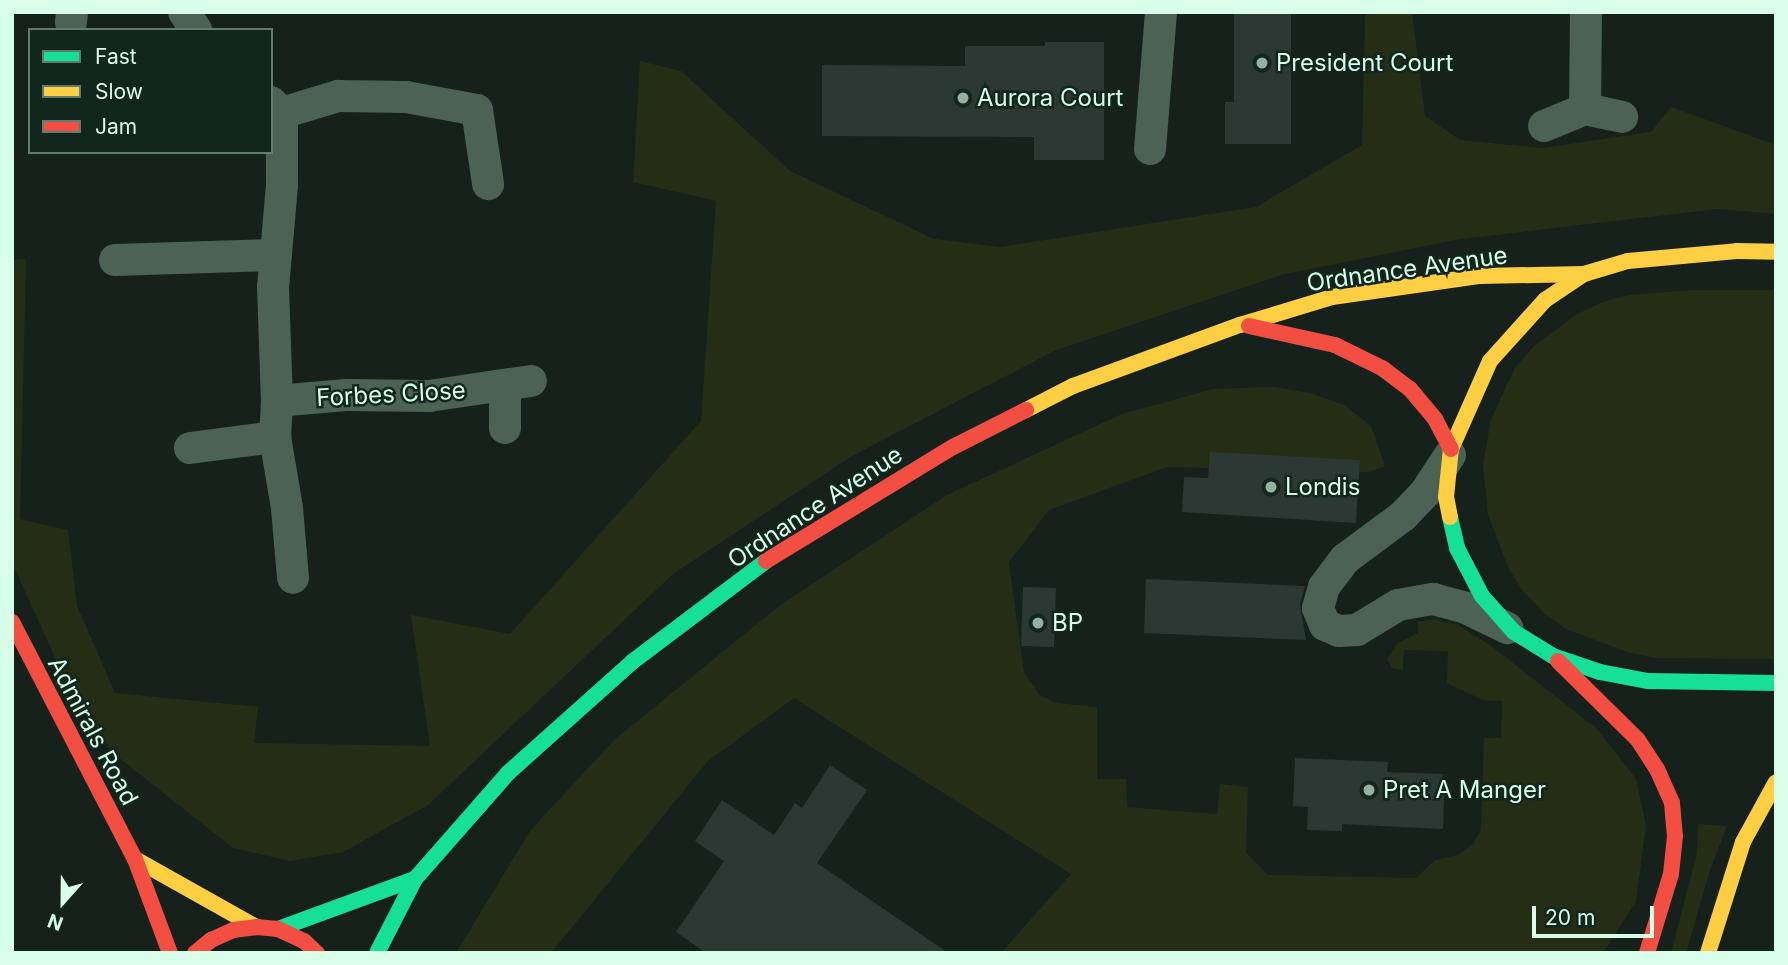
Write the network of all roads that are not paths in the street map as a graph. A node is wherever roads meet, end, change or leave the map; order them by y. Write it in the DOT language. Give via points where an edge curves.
graph roads {
  1 [pos="184,12"];
  2 [pos="1161,12"];
  3 [pos="1586,12"];
  4 [pos="196,28"];
  5 [pos="277,108"];
  6 [pos="1585,108"];
  7 [pos="1622,117"];
  8 [pos="1544,126"];
  9 [pos="1150,149"];
  10 [pos="488,184"];
  11 [pos="1776,252"];
  12 [pos="276,255"];
  13 [pos="115,260"];
  14 [pos="1584,274"];
  15 [pos="1240,325"];
  16 [pos="277,401"];
  17 [pos="505,428"];
  18 [pos="275,437"];
  19 [pos="190,447"];
  20 [pos="1450,452"];
  21 [pos="293,578"];
  22 [pos="12,622"];
  23 [pos="1514,632"];
  24 [pos="1553,656"];
  25 [pos="1776,683"];
  26 [pos="1776,782"];
  27 [pos="135,859"];
  28 [pos="415,879"];
  29 [pos="256,927"];
  30 [pos="278,929"];
  31 [pos="170,953"];
  32 [pos="195,953"];
  33 [pos="317,953"];
  34 [pos="377,953"];
  35 [pos="1647,953"];
  36 [pos="1708,953"];
  1 -- 4 [label="street"];
  2 -- 9 [label="street"];
  3 -- 6 [label="street"];
  5 -- 10 [label="street" via="338,96 406,97 477,110"];
  5 -- 12 [label="street" via="282,185"];
  6 -- 7 [label="street"];
  6 -- 8 [label="street"];
  11 -- 14 [label="street" via="1628,261"];
  12 -- 13 [label="street"];
  12 -- 16 [label="street"];
  14 -- 15 [label="street, Ordnance Avenue" via="1479,276 1332,297"];
  14 -- 20 [label="street" via="1545,300 1490,361"];
  15 -- 20 [label="street, Ordnance Avenue" via="1335,345 1382,368 1410,389 1435,419"];
  15 -- 28 [label="street, Ordnance Avenue" via="1073,386 953,447 779,551 632,662 508,773"];
  16 -- 17 [label="street, Forbes Close" via="346,395 429,396 518,384"];
  16 -- 18 [label="street"];
  18 -- 19 [label="street"];
  18 -- 21 [label="street"];
  20 -- 23 [label="street" via="1446,497 1457,548 1482,596"];
  20 -- 23 [label="street" via="1425,493 1403,516 1345,559 1324,587 1318,608 1325,625 1339,631 1357,630 1398,604 1433,599 1466,608"];
  22 -- 27 [label="street, Admirals Road"];
  23 -- 24 [label="street"];
  24 -- 25 [label="street" via="1600,672 1648,681"];
  24 -- 35 [label="street" via="1638,740 1672,803 1671,874"];
  26 -- 36 [label="street" via="1744,842"];
  27 -- 29 [label="street"];
  27 -- 31 [label="street, Admirals Road"];
  28 -- 30 [label="street, Ordnance Avenue"];
  28 -- 34 [label="street, Ordnance Avenue"];
  29 -- 30 [label="street"];
  29 -- 32 [label="street" via="233,930"];
  30 -- 33 [label="street"];
}
